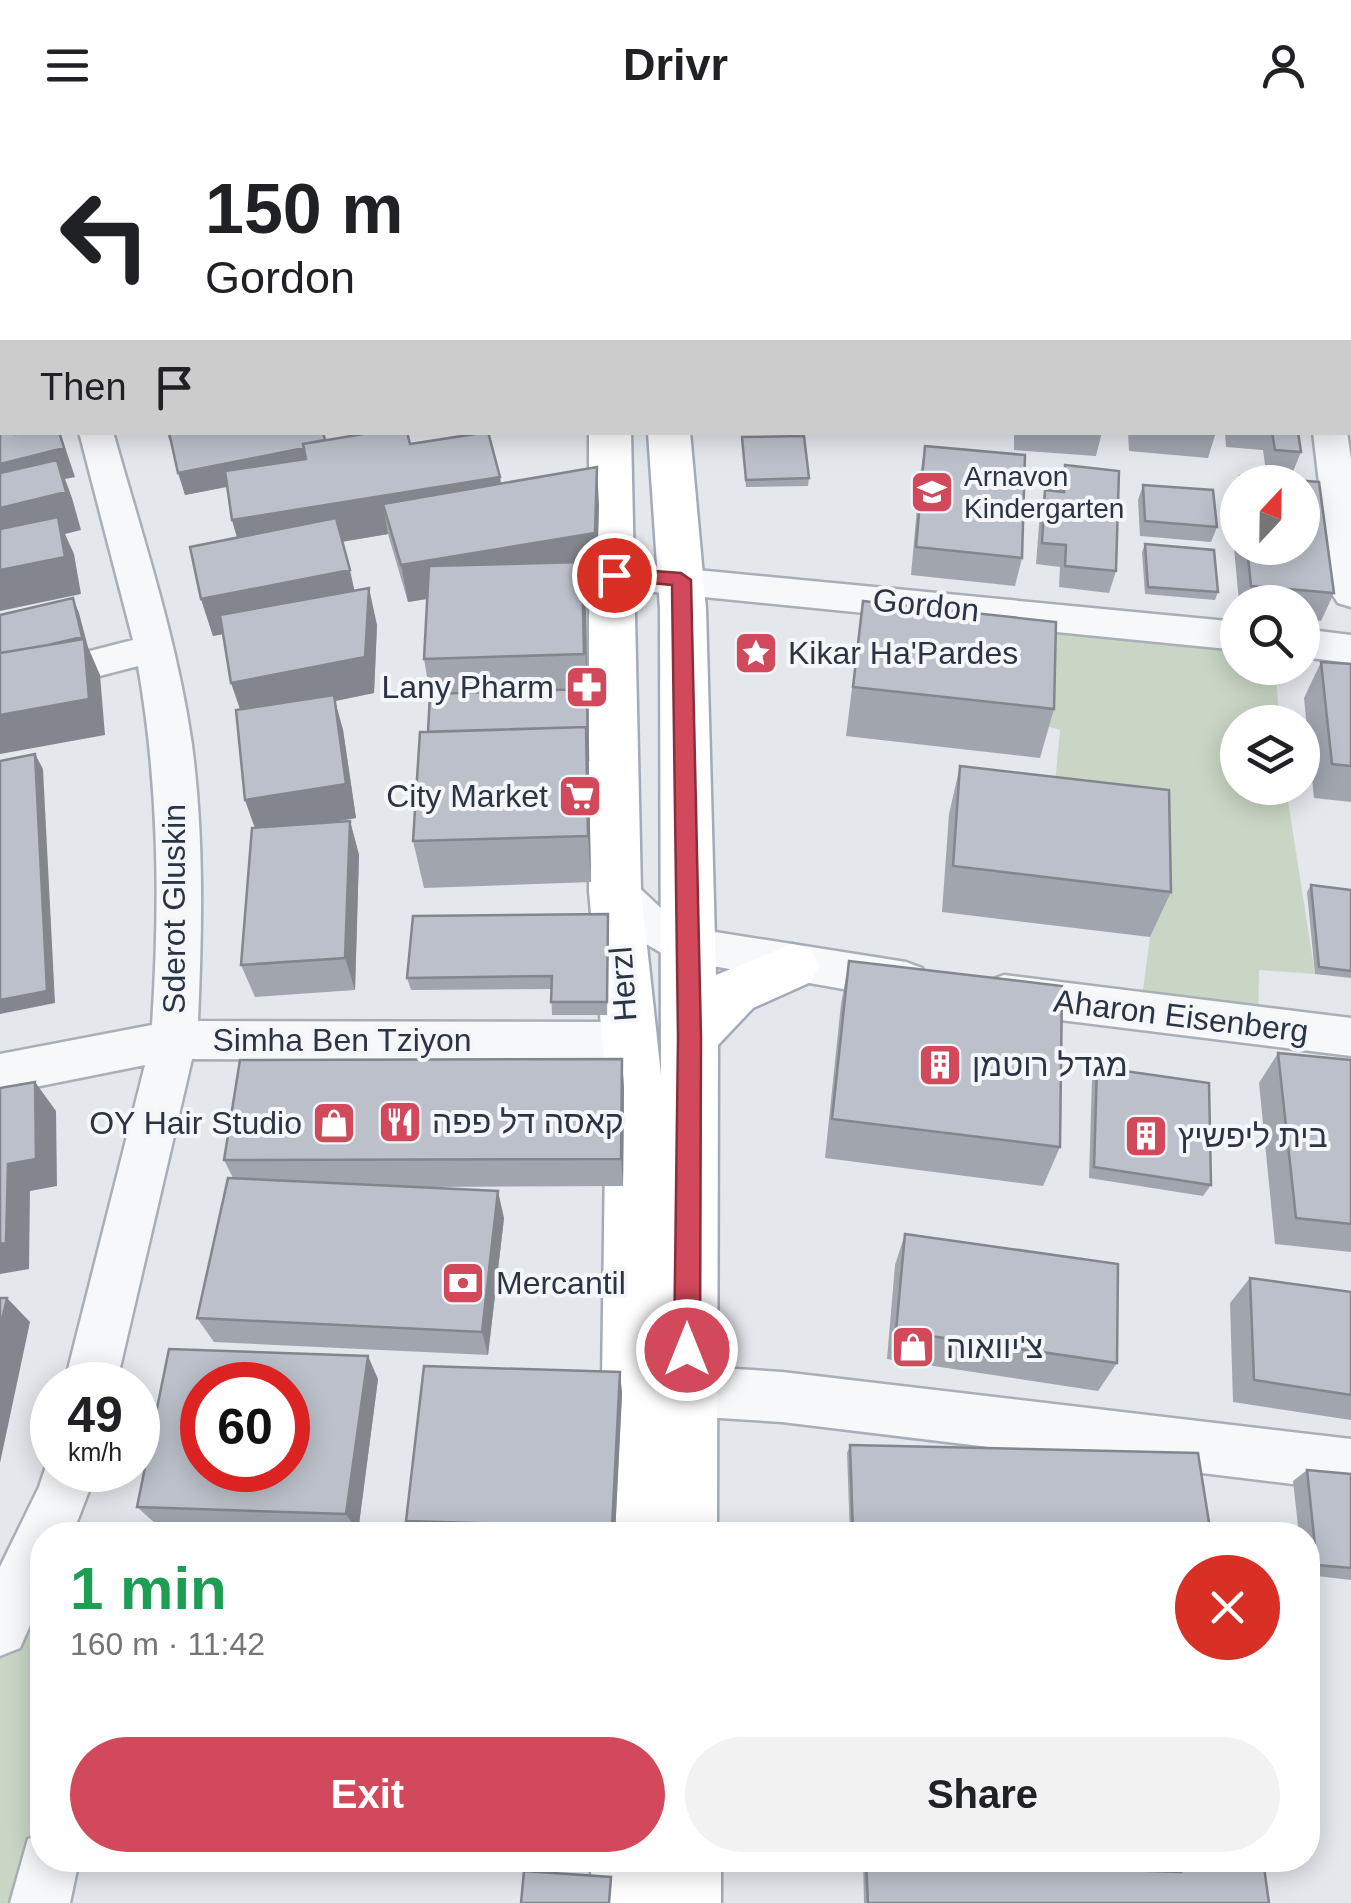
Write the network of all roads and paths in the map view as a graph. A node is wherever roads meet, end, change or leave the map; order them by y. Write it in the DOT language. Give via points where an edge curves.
graph roads {
  1 [pos="97,435"];
  2 [pos="610,435"];
  3 [pos="670,435"];
  4 [pos="1330,435"];
  5 [pos="613,590"];
  6 [pos="506,592"];
  7 [pos="682,594"];
  8 [pos="1351,594"];
  9 [pos="1220,635"];
  10 [pos="1320,645"];
  11 [pos="154,648"];
  12 [pos="1351,648"];
  13 [pos="65,671"];
  14 [pos="615,891"];
  15 [pos="687,946"];
  16 [pos="792,966"];
  17 [pos="1351,1036"];
  18 [pos="690,1037"];
  19 [pos="174,1040"];
  20 [pos="627,1042"];
  21 [pos="0,1074"];
  22 [pos="96,1362"];
  23 [pos="687,1390"];
  24 [pos="1351,1465"];
  25 [pos="634,1522"];
  26 [pos="684,1522"];
  27 [pos="30,1570"];
  28 [pos="0,1628"];
  29 [pos="47,1872"];
  30 [pos="628,1872"];
  31 [pos="684,1872"];
  32 [pos="40,1903"];
  33 [pos="626,1903"];
  34 [pos="684,1903"];
  1 -- 11 [label="street, Sderot Gluskin"];
  2 -- 5 [label="main road, Herzl"];
  3 -- 7 [label="main road, Herzl"];
  4 -- 8 [label="street"];
  5 -- 6 [label="street, Gordon" via="568,598 549,589"];
  5 -- 7 [label="street, Gordon"];
  5 -- 14 [label="main road, Herzl"];
  7 -- 9 [label="street, Gordon" via="953,628"];
  7 -- 15 [label="main road, Herzl"];
  10 -- 12 [label="street"];
  11 -- 13 [label="street"];
  11 -- 19 [label="street, Sderot Gluskin" via="172,746 181,910"];
  14 -- 15 [label="street, Aharon Eisenberg"];
  14 -- 20 [label="main road, Herzl"];
  15 -- 16 [label="street, Aharon Eisenberg"];
  15 -- 18 [label="main road, Herzl"];
  16 -- 17 [label="street, Aharon Eisenberg"];
  16 -- 18 [label="main road" via="734,992"];
  18 -- 23 [label="main road, Herzl"];
  19 -- 20 [label="street, Simha Ben Tziyon"];
  19 -- 21 [label="street, Simha Ben Tziyon"];
  19 -- 22 [label="street, Sderot Gluskin"];
  20 -- 25 [label="main road, Herzl" via="634,1082"];
  23 -- 24 [label="street"];
  23 -- 26 [label="main road, Herzl"];
  27 -- 28 [label="street"];
  29 -- 32 [label="street"];
  30 -- 33 [label="main road"];
  31 -- 34 [label="main road"];
}
